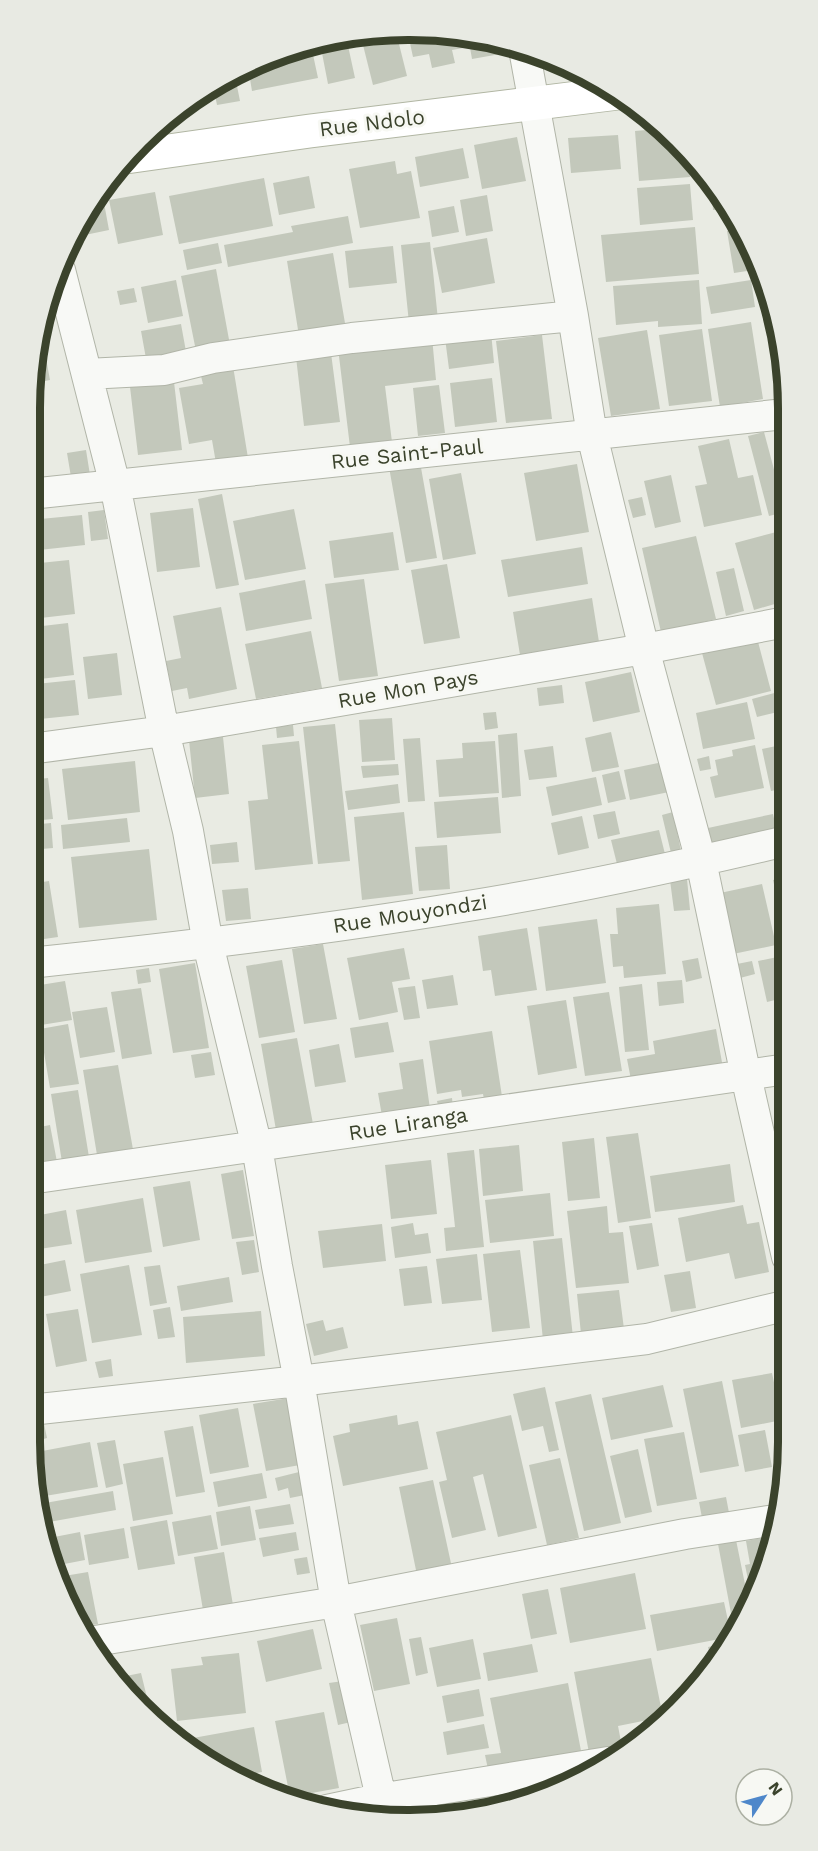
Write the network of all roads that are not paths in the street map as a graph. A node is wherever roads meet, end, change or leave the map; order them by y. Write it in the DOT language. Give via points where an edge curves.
graph roads {
  1 [pos="526,60"];
  2 [pos="601,95"];
  3 [pos="534,102"];
  4 [pos="142,155"];
  5 [pos="63,283"];
  6 [pos="573,316"];
  7 [pos="87,374"];
  8 [pos="778,415"];
  9 [pos="592,435"];
  10 [pos="115,485"];
  11 [pos="41,493"];
  12 [pos="778,624"];
  13 [pos="644,649"];
  14 [pos="164,731"];
  15 [pos="41,747"];
  16 [pos="778,843"];
  17 [pos="701,861"];
  18 [pos="208,944"];
  19 [pos="41,962"];
  20 [pos="778,1071"];
  21 [pos="746,1076"];
  22 [pos="257,1147"];
  23 [pos="41,1177"];
  24 [pos="778,1214"];
  25 [pos="778,1307"];
  26 [pos="299,1381"];
  27 [pos="41,1409"];
  28 [pos="768,1521"];
  29 [pos="336,1602"];
  30 [pos="99,1640"];
  31 [pos="581,1767"];
  32 [pos="382,1807"];
  1 -- 3 [label="street"];
  2 -- 3 [label="main road, Rue Ndolo"];
  3 -- 4 [label="main road, Rue Ndolo"];
  3 -- 6 [label="street"];
  5 -- 7 [label="street"];
  6 -- 7 [label="street" via="352,338 213,358 164,370"];
  6 -- 9 [label="street"];
  7 -- 10 [label="street"];
  8 -- 9 [label="street, Rue Saint-Paul"];
  9 -- 10 [label="street, Rue Saint-Paul"];
  9 -- 13 [label="street"];
  10 -- 11 [label="street, Rue Saint-Paul"];
  10 -- 14 [label="street"];
  12 -- 13 [label="street, Rue Mon Pays"];
  13 -- 14 [label="street, Rue Mon Pays"];
  13 -- 17 [label="street"];
  14 -- 15 [label="street, Rue Mon Pays"];
  14 -- 18 [label="street" via="188,831"];
  16 -- 17 [label="street, Rue Mouyondzi"];
  17 -- 18 [label="street, Rue Mouyondzi" via="463,907"];
  17 -- 21 [label="street"];
  18 -- 19 [label="street, Rue Mouyondzi"];
  18 -- 22 [label="street"];
  20 -- 21 [label="street, Rue Liranga"];
  21 -- 22 [label="street, Rue Liranga"];
  21 -- 24 [label="street"];
  22 -- 23 [label="street, Rue Liranga"];
  22 -- 26 [label="street"];
  25 -- 26 [label="street" via="647,1339"];
  26 -- 27 [label="street"];
  26 -- 29 [label="street"];
  28 -- 29 [label="street"];
  29 -- 30 [label="street"];
  29 -- 32 [label="street"];
  31 -- 32 [label="street"];
}
